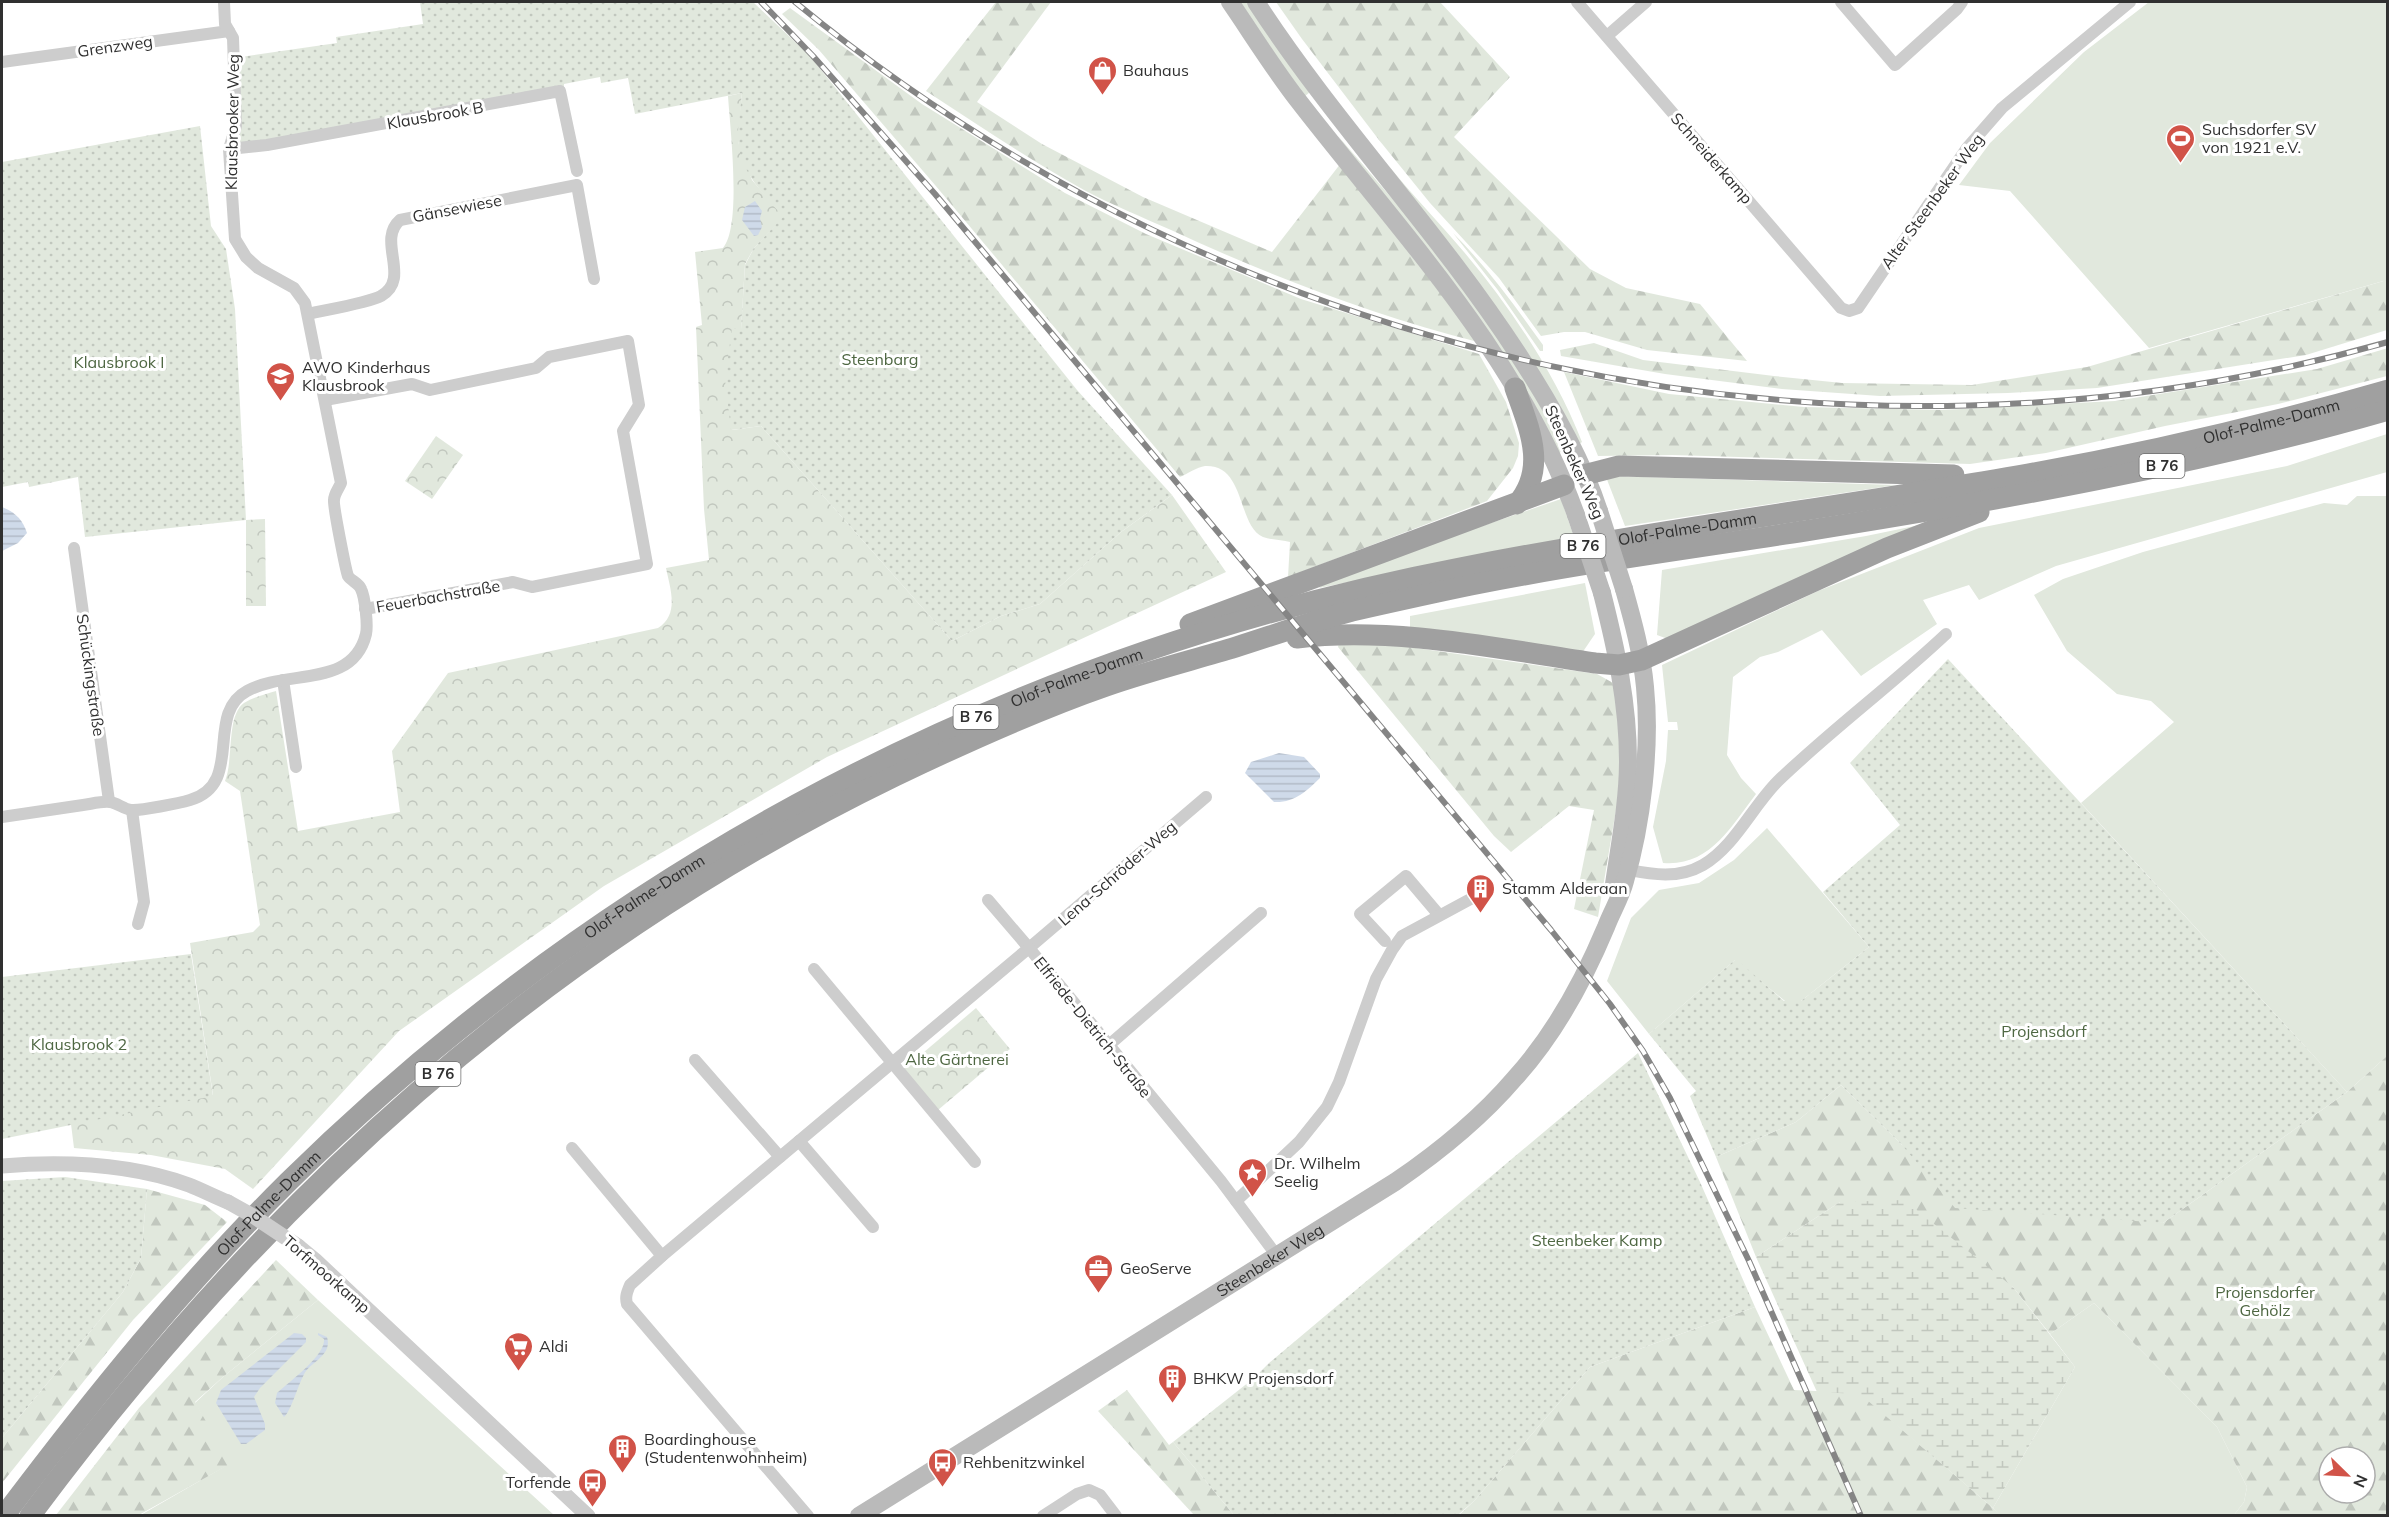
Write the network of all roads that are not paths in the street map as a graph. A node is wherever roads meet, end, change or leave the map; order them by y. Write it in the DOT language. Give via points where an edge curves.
graph roads {
  1 [pos="224,2"];
  2 [pos="1230,2"];
  3 [pos="1256,2"];
  4 [pos="1577,2"];
  5 [pos="1646,2"];
  6 [pos="1841,2"];
  7 [pos="1962,2"];
  8 [pos="2122,4"];
  9 [pos="229,31"];
  10 [pos="1607,36"];
  11 [pos="2,62"];
  12 [pos="1338,116"];
  13 [pos="1321,129"];
  14 [pos="229,149"];
  15 [pos="577,171"];
  16 [pos="594,279"];
  17 [pos="1850,311"];
  18 [pos="308,314"];
  19 [pos="1515,388"];
  20 [pos="2388,390"];
  21 [pos="325,400"];
  22 [pos="2388,410"];
  23 [pos="1584,475"];
  24 [pos="2035,483"];
  25 [pos="1564,484"];
  26 [pos="1517,504"];
  27 [pos="74,548"];
  28 [pos="364,609"];
  29 [pos="1946,634"];
  30 [pos="1240,645"];
  31 [pos="1137,654"];
  32 [pos="1642,660"];
  33 [pos="1619,665"];
  34 [pos="283,680"];
  35 [pos="296,767"];
  36 [pos="1206,798"];
  37 [pos="109,801"];
  38 [pos="132,810"];
  39 [pos="2,818"];
  40 [pos="1622,869"];
  41 [pos="1489,889"];
  42 [pos="988,900"];
  43 [pos="1261,913"];
  44 [pos="1439,915"];
  45 [pos="138,924"];
  46 [pos="1385,941"];
  47 [pos="1029,948"];
  48 [pos="814,969"];
  49 [pos="1109,1045"];
  50 [pos="695,1060"];
  51 [pos="893,1063"];
  52 [pos="799,1141"];
  53 [pos="572,1148"];
  54 [pos="780,1157"];
  55 [pos="975,1162"];
  56 [pos="2,1166"];
  57 [pos="1236,1201"];
  58 [pos="873,1227"];
  59 [pos="662,1256"];
  60 [pos="1277,1256"];
  61 [pos="4,1515"];
  62 [pos="30,1515"];
  63 [pos="588,1515"];
  64 [pos="808,1515"];
  65 [pos="860,1515"];
  66 [pos="1043,1515"];
  67 [pos="1116,1515"];
  1 -- 9 [label="street, Klausbrooker Weg"];
  2 -- 13 [label="main road, Steenbeker Weg"];
  3 -- 12 [label="main road, Steenbeker Weg"];
  4 -- 10 [label="street, Schneiderkamp"];
  5 -- 10 [label="street"];
  6 -- 7 [label="street" via="1895,65"];
  8 -- 17 [label="street, Alter Steenbeker Weg" via="2002,108 1967,148 1857,308"];
  9 -- 11 [label="street, Grenzweg"];
  9 -- 14 [label="street, Klausbrooker Weg" via="233,38 236,126"];
  10 -- 17 [label="street, Schneiderkamp" via="1841,308"];
  12 -- 13 [label="main road"];
  12 -- 23 [label="main road, Steenbeker Weg" via="1494,317 1539,385"];
  13 -- 19 [label="main road, Steenbeker Weg" via="1447,288"];
  14 -- 15 [label="street, Klausbrook B" via="267,146 560,91"];
  14 -- 18 [label="street, Klausbrooker Weg" via="233,230 238,246 258,268 294,288"];
  16 -- 18 [label="street, Gänsewiese" via="577,185 400,220 391,231 395,272 388,290 375,298"];
  18 -- 21 [label="street, Klausbrooker Weg"];
  19 -- 25 [label="main road, Steenbeker Weg"];
  19 -- 26 [label="highway" via="1533,440 1535,459 1531,482"];
  20 -- 24 [label="highway, Olof-Palme-Damm / B 76"];
  21 -- 28 [label="street, Klausbrooker Weg" via="340,483 334,500 348,576 361,588"];
  21 -- 28 [label="street, Feuerbachstraße" via="412,384 430,390 536,368 549,357 628,341 639,405 623,431 647,564 532,587 513,582"];
  22 -- 24 [label="highway, Olof-Palme-Damm / B 76" via="2227,453"];
  23 -- 24 [label="highway" via="1620,466"];
  23 -- 25 [label="main road"];
  23 -- 32 [label="main road, Steenbeker Weg, bridge" via="1624,589"];
  24 -- 30 [label="highway, Olof-Palme-Damm / B 76" via="1471,585 1347,612"];
  24 -- 31 [label="highway, Olof-Palme-Damm / B 76" via="1457,568 1266,614"];
  24 -- 32 [label="highway"];
  25 -- 26 [label="highway"];
  25 -- 33 [label="main road, Steenbeker Weg, bridge" via="1602,593"];
  26 -- 31 [label="highway" via="1194,622"];
  27 -- 37 [label="street, Schückingstraße"];
  28 -- 34 [label="street, Klausbrooker Weg" via="367,631 351,662 321,674"];
  29 -- 40 [label="street" via="1777,783 1709,861 1694,869 1660,876"];
  30 -- 33 [label="highway" via="1325,635 1395,635"];
  30 -- 62 [label="highway, Olof-Palme-Damm / B 76" via="1074,698 864,791 683,892 560,977 442,1070 299,1200 180,1327"];
  31 -- 61 [label="highway, Olof-Palme-Damm / B 76" via="1019,698 842,780 673,876 548,961 427,1055 279,1192 167,1311"];
  32 -- 33 [label="highway"];
  32 -- 40 [label="main road, Steenbeker Weg" via="1646,744 1636,828"];
  33 -- 40 [label="main road, Steenbeker Weg" via="1628,763"];
  34 -- 35 [label="street"];
  34 -- 38 [label="street, Klausbrooker Weg" via="247,690 235,703 226,722 220,770 208,790 191,800"];
  36 -- 47 [label="street, Lena-Schröder-Weg"];
  37 -- 38 [label="street"];
  37 -- 39 [label="street"];
  38 -- 45 [label="street" via="144,902"];
  40 -- 60 [label="main road, Steenbeker Weg" via="1618,901 1580,984 1518,1076 1460,1133 1419,1165"];
  41 -- 44 [label="street"];
  42 -- 47 [label="street"];
  43 -- 49 [label="street"];
  44 -- 46 [label="street" via="1406,876 1360,914"];
  44 -- 57 [label="street" via="1402,936 1387,957 1339,1082 1321,1115 1299,1142"];
  47 -- 49 [label="street, Elfriede-Dietrich-Straße"];
  47 -- 51 [label="street, Elfriede-Dietrich-Straße"];
  48 -- 51 [label="street"];
  49 -- 57 [label="street, Elfriede-Dietrich-Straße"];
  50 -- 54 [label="street"];
  51 -- 52 [label="street, Elfriede-Dietrich-Straße"];
  51 -- 55 [label="street"];
  52 -- 54 [label="street, Elfriede-Dietrich-Straße"];
  52 -- 58 [label="street"];
  53 -- 59 [label="street"];
  54 -- 59 [label="street, Elfriede-Dietrich-Straße"];
  56 -- 63 [label="street, Torfmoorkamp, bridge" via="116,1168 189,1185 253,1216 324,1267"];
  57 -- 60 [label="street, Elfriede-Dietrich-Straße"];
  59 -- 64 [label="street, Elfriede-Dietrich-Straße" via="630,1285 627,1304"];
  60 -- 65 [label="main road, Steenbeker Weg"];
  66 -- 67 [label="street" via="1089,1490 1100,1495"];
}
